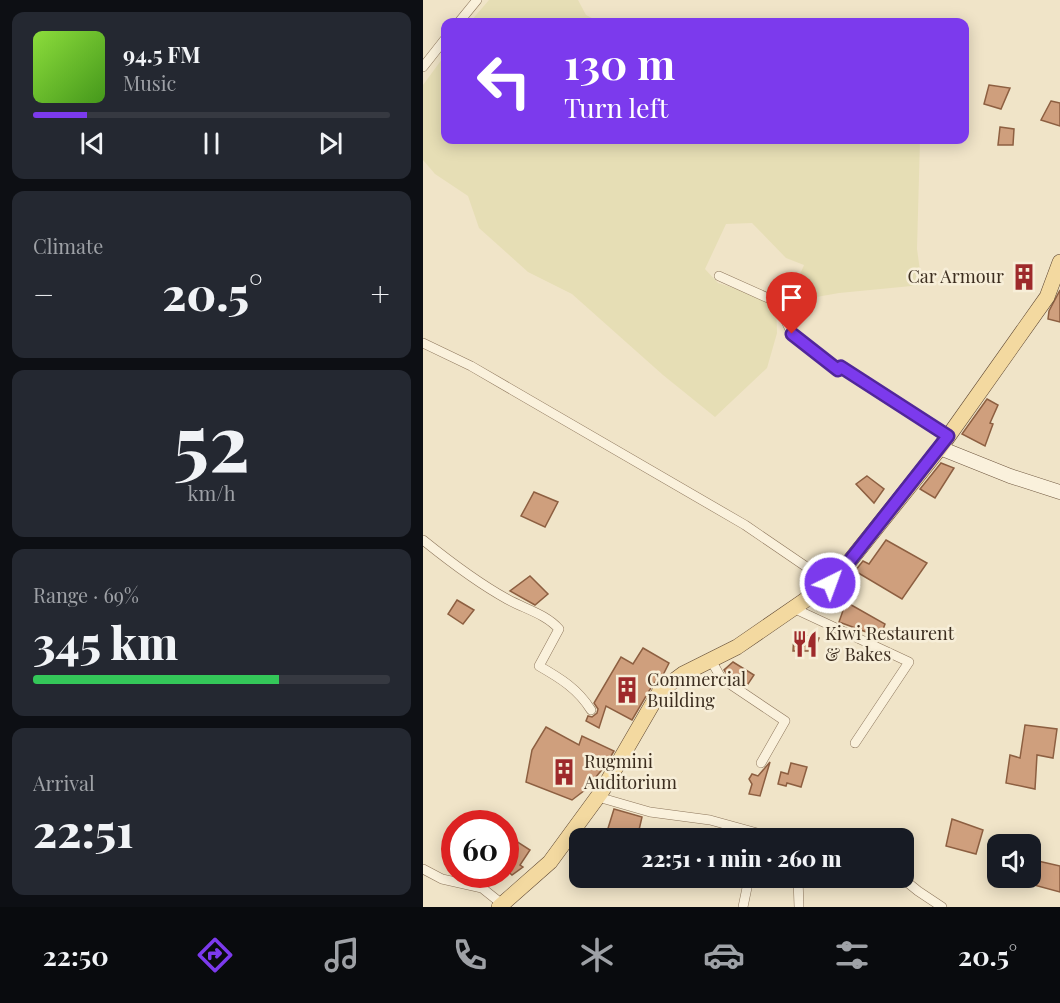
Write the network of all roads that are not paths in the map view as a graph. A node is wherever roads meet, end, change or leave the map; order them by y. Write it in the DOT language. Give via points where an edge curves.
graph roads {
  1 [pos="477,0"];
  2 [pos="462,18"];
  3 [pos="441,44"];
  4 [pos="423,67"];
  5 [pos="1060,262"];
  6 [pos="719,276"];
  7 [pos="423,342"];
  8 [pos="944,442"];
  9 [pos="1060,492"];
  10 [pos="423,540"];
  11 [pos="830,583"];
  12 [pos="793,608"];
  13 [pos="711,660"];
  14 [pos="591,710"];
  15 [pos="855,743"];
  16 [pos="761,763"];
  17 [pos="598,797"];
  18 [pos="734,828"];
  19 [pos="423,869"];
  20 [pos="747,888"];
  21 [pos="798,888"];
  22 [pos="914,888"];
  23 [pos="500,906"];
  24 [pos="743,907"];
  25 [pos="799,907"];
  26 [pos="942,907"];
  1 -- 2 [label="street"];
  3 -- 4 [label="street"];
  5 -- 8 [label="main road" via="1047,297"];
  6 -- 8 [label="street" via="788,307 786,319 792,334"];
  7 -- 11 [label="street" via="745,525"];
  8 -- 9 [label="main road" via="1010,476"];
  8 -- 11 [label="main road"];
  10 -- 14 [label="street" via="506,598 551,620 559,629 539,666 567,682"];
  11 -- 12 [label="main road"];
  12 -- 13 [label="main road"];
  12 -- 15 [label="street" via="909,662"];
  13 -- 16 [label="street" via="721,678 785,721"];
  13 -- 17 [label="main road" via="660,691"];
  17 -- 18 [label="street" via="650,812 710,820"];
  17 -- 23 [label="main road" via="550,861"];
  19 -- 23 [label="street" via="442,879 482,888"];
  20 -- 24 [label="street"];
  21 -- 25 [label="street"];
  22 -- 26 [label="street"];
}
